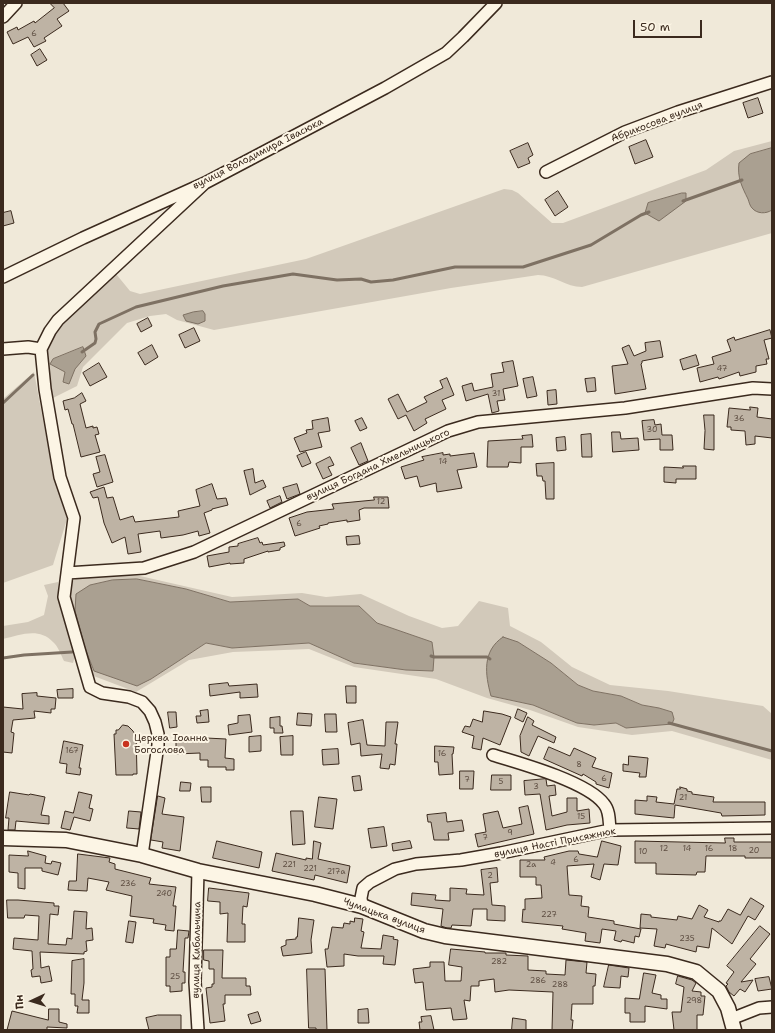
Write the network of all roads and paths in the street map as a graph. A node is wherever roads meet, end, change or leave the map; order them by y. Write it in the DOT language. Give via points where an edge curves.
graph roads {
  1 [pos="16,3"];
  2 [pos="496,3"];
  3 [pos="3,16"];
  4 [pos="772,82"];
  5 [pos="546,172"];
  6 [pos="205,183"];
  7 [pos="3,277"];
  8 [pos="3,349"];
  9 [pos="41,349"];
  10 [pos="772,389"];
  11 [pos="67,573"];
  12 [pos="493,755"];
  13 [pos="772,828"];
  14 [pos="610,830"];
  15 [pos="3,838"];
  16 [pos="142,855"];
  17 [pos="198,870"];
  18 [pos="362,906"];
  19 [pos="772,997"];
  20 [pos="772,1007"];
  21 [pos="759,1008"];
  22 [pos="732,1024"];
  23 [pos="198,1030"];
  1 -- 3 [label="street"];
  2 -- 6 [label="street, вулиця Володимира Івасюка" via="454,46 438,58"];
  4 -- 5 [label="street, Абрикосова вулиця" via="625,132"];
  6 -- 7 [label="street, вулиця Володимира Івасюка"];
  6 -- 9 [label="street" via="58,320"];
  8 -- 9 [label="street"];
  9 -- 11 [label="street" via="60,477 74,518"];
  10 -- 11 [label="street, вулиця Богдана Хмельницького" via="753,388 625,408 478,422 448,431 194,552 144,568"];
  11 -- 16 [label="street" via="64,597 90,687 102,693 129,697 142,702 150,710 155,722 158,746"];
  12 -- 14 [label="street" via="538,769 576,784 595,795 605,804 609,814"];
  13 -- 14 [label="street, вулиця Насті Присяжнюк"];
  14 -- 18 [label="street, вулиця Насті Присяжнюк" via="495,854 395,869 363,888"];
  15 -- 16 [label="street, Чумацька вулиця" via="66,840"];
  16 -- 17 [label="street, Чумацька вулиця"];
  17 -- 18 [label="street, Чумацька вулиця"];
  17 -- 23 [label="street, вулиця Кибальчича" via="195,982"];
  18 -- 22 [label="street, Чумацька вулиця" via="424,931 445,936 667,964 696,972 719,991 728,1008"];
  19 -- 21 [label="street"];
  20 -- 21 [label="street"];
  21 -- 22 [label="street"];
}
